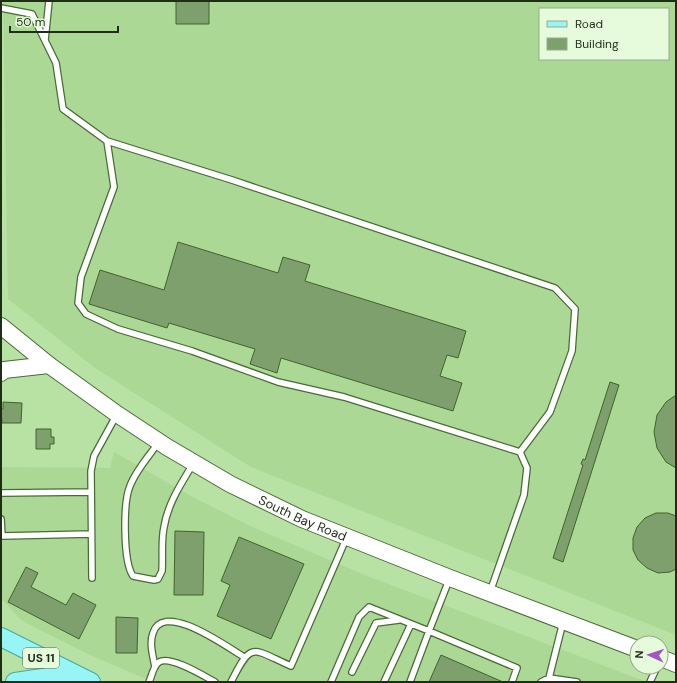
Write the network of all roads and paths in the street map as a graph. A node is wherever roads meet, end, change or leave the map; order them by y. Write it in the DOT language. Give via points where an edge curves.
graph roads {
  1 [pos="49,1"];
  2 [pos="1,8"];
  3 [pos="45,41"];
  4 [pos="107,141"];
  5 [pos="1,326"];
  6 [pos="49,365"];
  7 [pos="1,373"];
  8 [pos="117,414"];
  9 [pos="159,442"];
  10 [pos="520,452"];
  11 [pos="194,463"];
  12 [pos="90,492"];
  13 [pos="1,493"];
  14 [pos="1,519"];
  15 [pos="91,534"];
  16 [pos="347,537"];
  17 [pos="92,578"];
  18 [pos="450,578"];
  19 [pos="490,592"];
  20 [pos="400,620"];
  21 [pos="564,621"];
  22 [pos="410,624"];
  23 [pos="429,631"];
  24 [pos="1,637"];
  25 [pos="629,646"];
  26 [pos="244,657"];
  27 [pos="155,667"];
  28 [pos="352,672"];
  29 [pos="549,678"];
  30 [pos="86,680"];
  31 [pos="15,682"];
  32 [pos="149,682"];
  33 [pos="215,682"];
  34 [pos="231,682"];
  35 [pos="331,682"];
  36 [pos="384,682"];
  37 [pos="410,682"];
  38 [pos="512,682"];
  39 [pos="541,682"];
  40 [pos="577,682"];
  1 -- 3 [label="lane"];
  2 -- 3 [label="lane" via="32,14"];
  3 -- 4 [label="lane" via="56,63 63,109"];
  4 -- 10 [label="lane" via="114,187 81,277 78,304 86,314 118,328 278,382 344,396"];
  4 -- 10 [label="lane" via="555,288 575,309 572,351 550,412"];
  5 -- 6 [label="main road, South Bay Road"];
  6 -- 7 [label="main road" via="4,370"];
  6 -- 8 [label="main road, South Bay Road"];
  8 -- 9 [label="main road, South Bay Road"];
  8 -- 12 [label="lane" via="94,456"];
  9 -- 11 [label="main road, South Bay Road"];
  9 -- 11 [label="lane" via="129,486 125,505 126,554 128,569 133,576 154,580 160,576 167,514 172,500"];
  10 -- 19 [label="lane" via="528,468 524,495"];
  11 -- 16 [label="main road, South Bay Road" via="230,484 302,519"];
  12 -- 13 [label="lane"];
  12 -- 15 [label="lane"];
  14 -- 15 [label="lane" via="2,536"];
  15 -- 17 [label="lane"];
  16 -- 18 [label="main road, South Bay Road"];
  16 -- 26 [label="lane" via="291,666 259,652 251,652"];
  18 -- 19 [label="main road, South Bay Road"];
  18 -- 23 [label="lane"];
  19 -- 21 [label="main road, South Bay Road"];
  20 -- 22 [label="lane"];
  20 -- 28 [label="lane" via="376,622"];
  20 -- 35 [label="lane" via="369,607 359,617"];
  21 -- 25 [label="main road, South Bay Road"];
  21 -- 29 [label="lane"];
  22 -- 23 [label="lane"];
  22 -- 36 [label="lane"];
  23 -- 37 [label="lane"];
  23 -- 38 [label="lane" via="518,668"];
  24 -- 30 [label="main road, US 11"];
  26 -- 27 [label="lane" via="201,631 174,620 164,621 153,633"];
  26 -- 34 [label="lane"];
  27 -- 32 [label="lane"];
  27 -- 33 [label="lane" via="160,661 169,660"];
  29 -- 39 [label="lane"];
  29 -- 40 [label="lane"];
  30 -- 31 [label="main road" via="43,678"];
}
